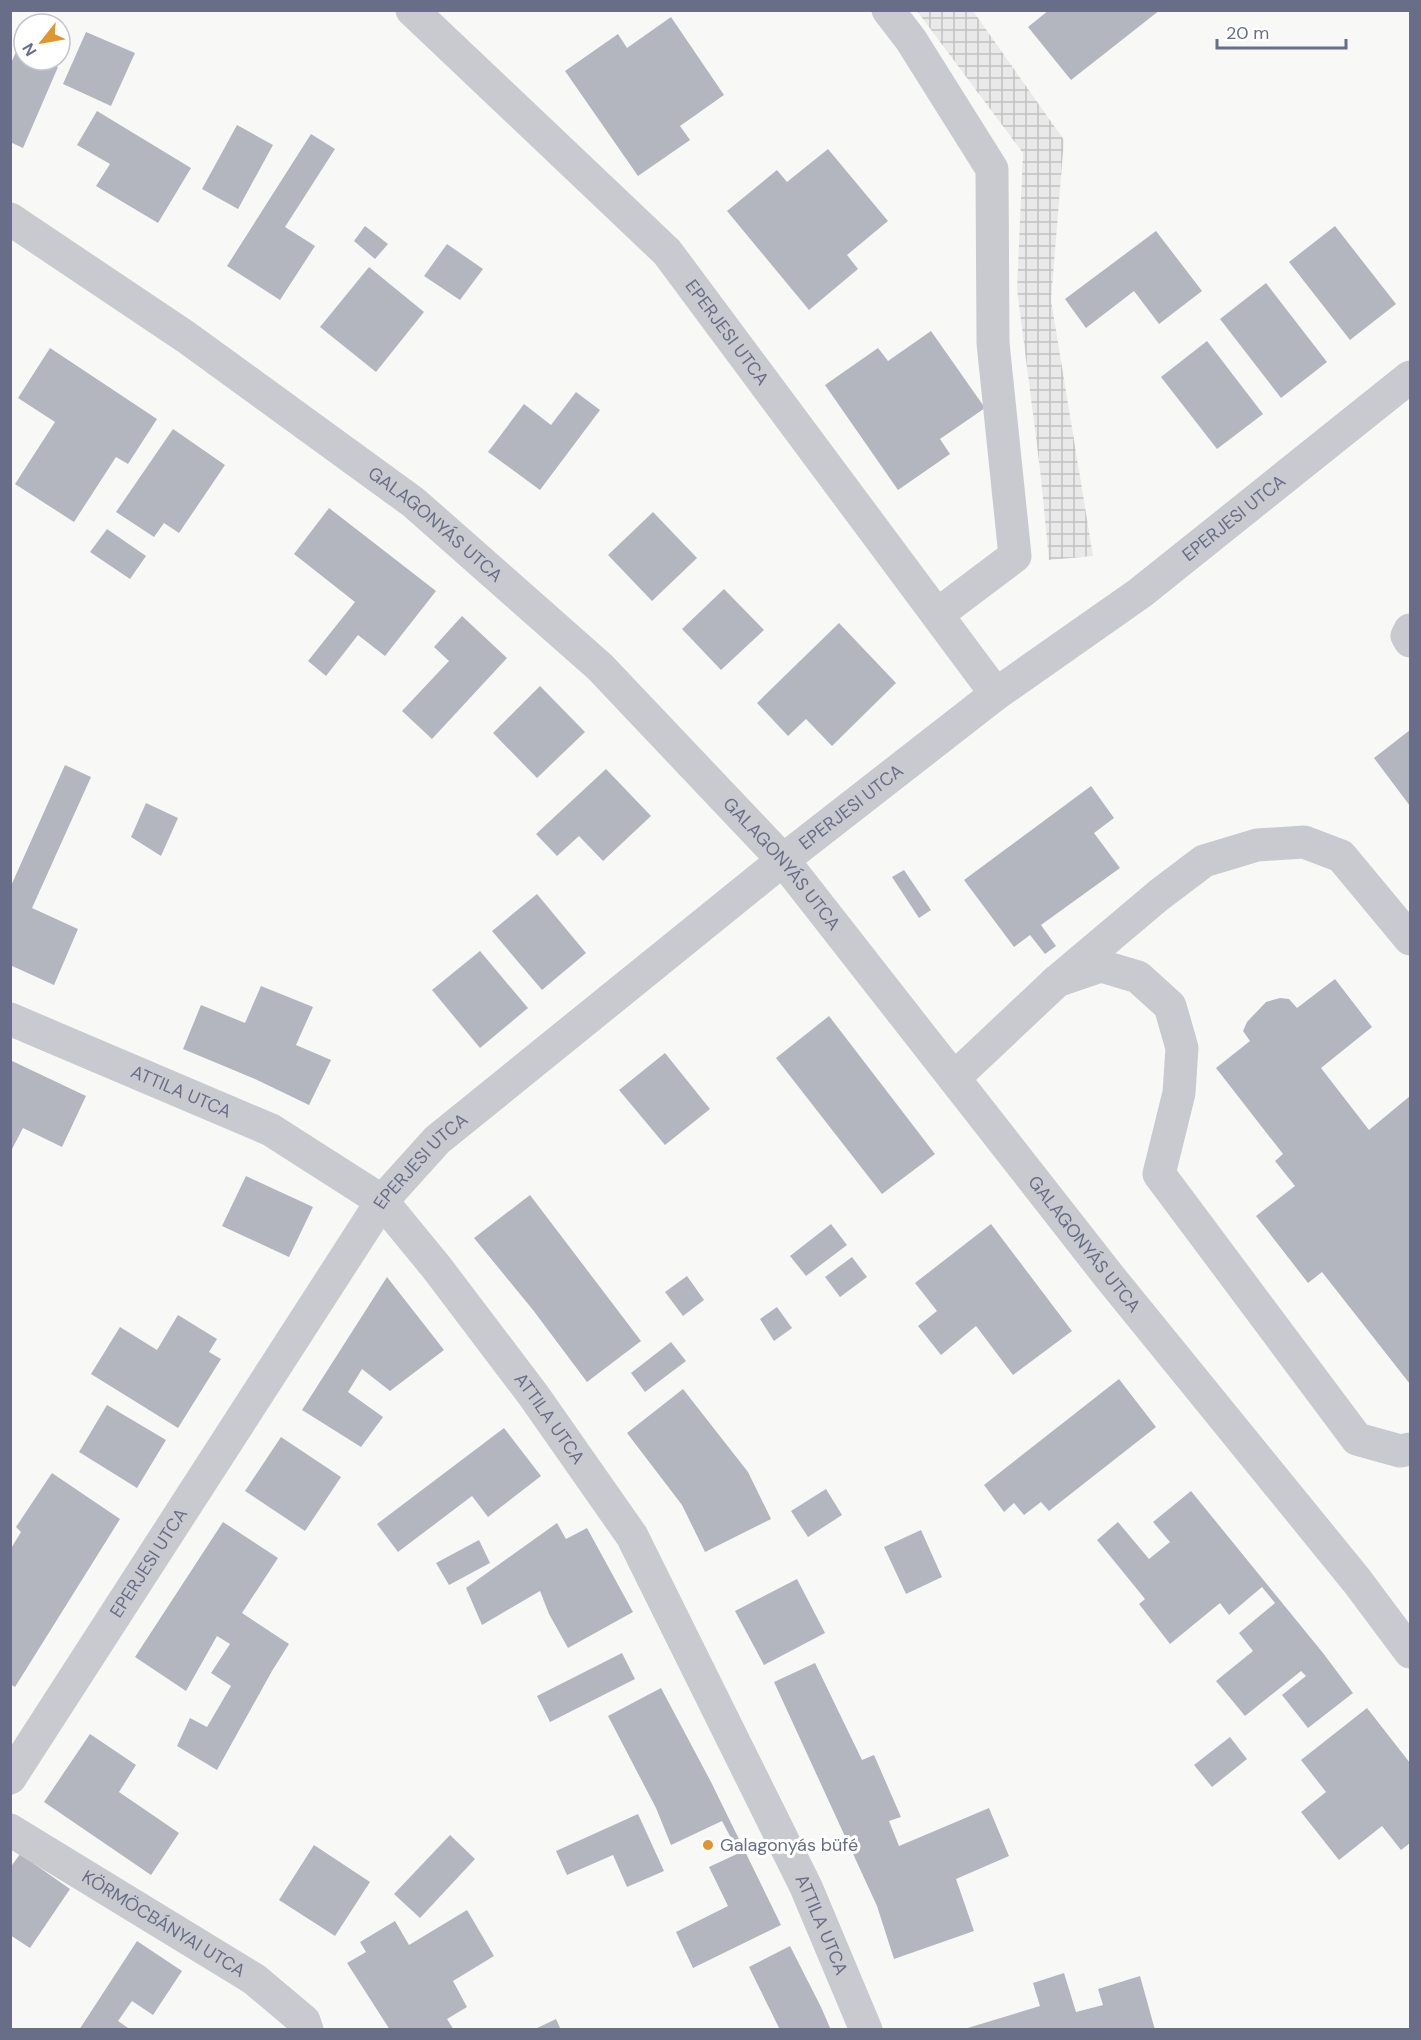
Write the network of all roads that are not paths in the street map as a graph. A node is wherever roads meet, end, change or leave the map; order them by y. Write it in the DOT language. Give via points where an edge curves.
graph roads {
  1 [pos="412,10"];
  2 [pos="888,10"];
  3 [pos="10,219"];
  4 [pos="1410,377"];
  5 [pos="938,614"];
  6 [pos="1410,630"];
  7 [pos="1410,640"];
  8 [pos="996,694"];
  9 [pos="783,860"];
  10 [pos="1410,939"];
  11 [pos="1057,981"];
  12 [pos="10,1019"];
  13 [pos="954,1078"];
  14 [pos="382,1201"];
  15 [pos="1410,1449"];
  16 [pos="1410,1653"];
  17 [pos="10,1778"];
  18 [pos="10,1830"];
  19 [pos="307,2030"];
  20 [pos="866,2030"];
  1 -- 5 [label="street, EPERJESI UTCA" via="667,252"];
  2 -- 5 [label="street" via="992,169 993,343 1015,556"];
  3 -- 9 [label="street, GALAGONYÁS UTCA" via="186,337 413,502 600,668"];
  4 -- 8 [label="street, EPERJESI UTCA" via="1140,592"];
  5 -- 8 [label="street, EPERJESI UTCA"];
  6 -- 7 [label="street"];
  8 -- 9 [label="street, EPERJESI UTCA"];
  9 -- 13 [label="street, GALAGONYÁS UTCA"];
  9 -- 14 [label="street, EPERJESI UTCA" via="436,1140"];
  10 -- 11 [label="street" via="1341,856 1304,842 1257,845 1204,861"];
  11 -- 13 [label="street"];
  11 -- 15 [label="street" via="1101,966 1138,977 1170,1006 1182,1048 1179,1093 1159,1174 1357,1438 1400,1452"];
  12 -- 14 [label="street, ATTILA UTCA" via="272,1130"];
  13 -- 16 [label="street, GALAGONYÁS UTCA" via="1357,1581"];
  14 -- 17 [label="street, EPERJESI UTCA"];
  14 -- 20 [label="street, ATTILA UTCA" via="534,1396 632,1536 806,1887"];
  18 -- 19 [label="street, KÖRMÖCBÁNYAI UTCA" via="254,1979 304,2021"];
}
